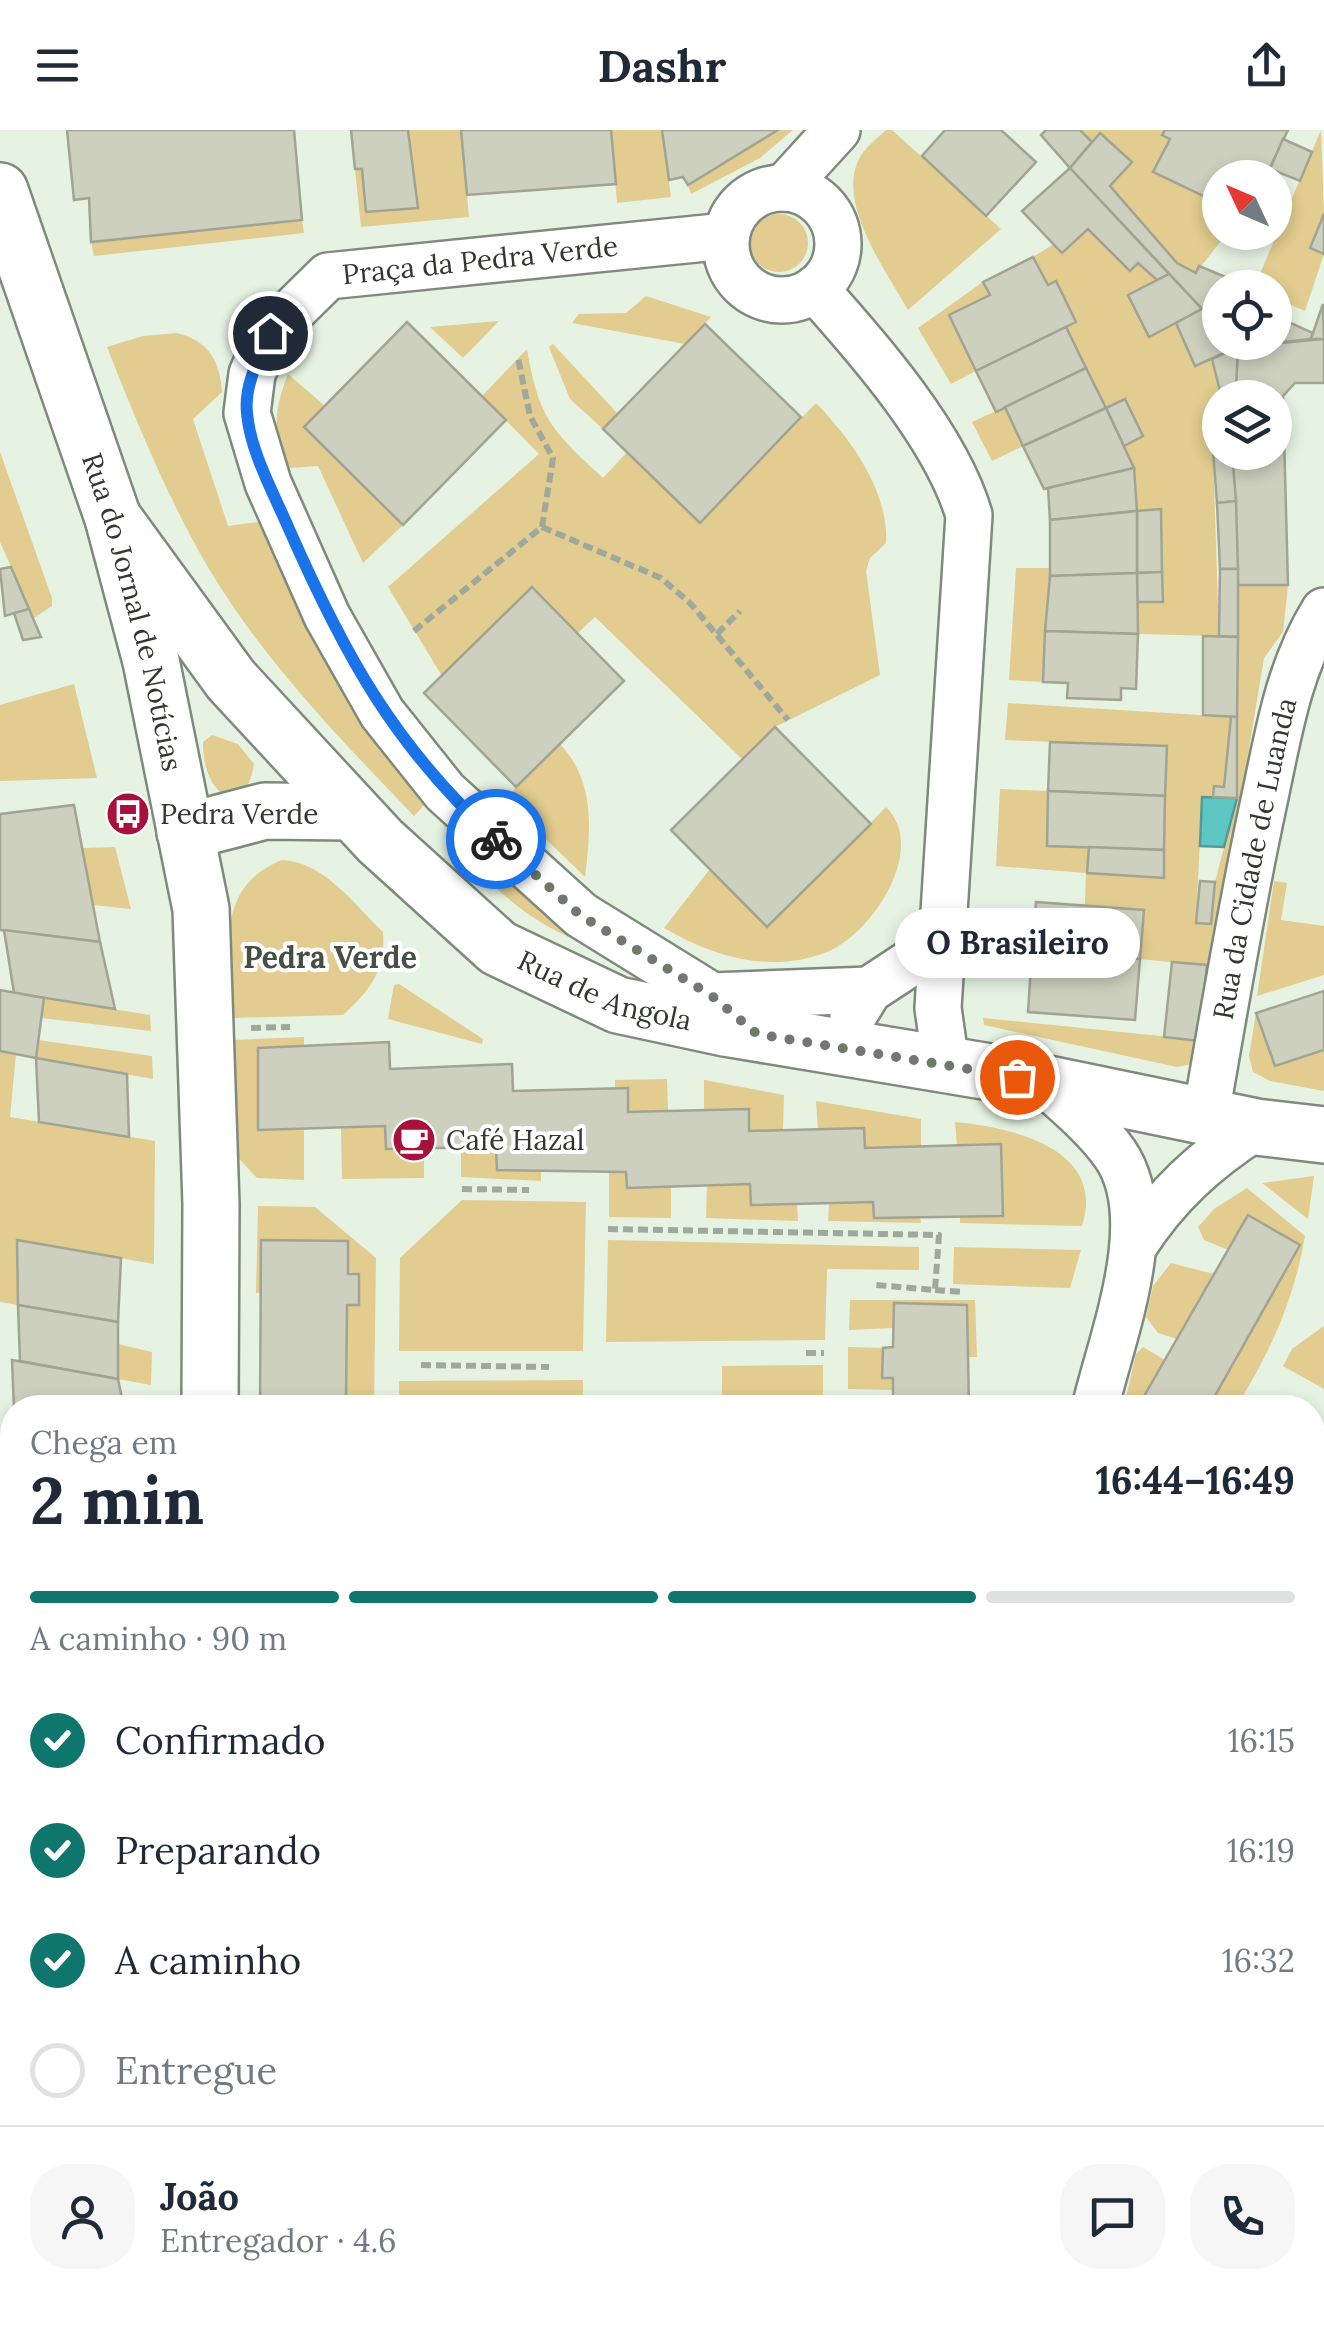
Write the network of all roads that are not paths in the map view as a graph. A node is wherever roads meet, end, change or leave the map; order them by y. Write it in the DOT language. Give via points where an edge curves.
graph roads {
  1 [pos="836,130"];
  2 [pos="784,188"];
  3 [pos="0,191"];
  4 [pos="726,236"];
  5 [pos="815,289"];
  6 [pos="113,518"];
  7 [pos="1324,611"];
  8 [pos="258,710"];
  9 [pos="170,745"];
  10 [pos="351,812"];
  11 [pos="186,832"];
  12 [pos="942,942"];
  13 [pos="869,990"];
  14 [pos="712,996"];
  15 [pos="757,1034"];
  16 [pos="837,1048"];
  17 [pos="946,1065"];
  18 [pos="1045,1082"];
  19 [pos="1231,1120"];
  20 [pos="1324,1136"];
  21 [pos="1133,1247"];
  22 [pos="210,1395"];
  23 [pos="1099,1395"];
  1 -- 2 [label="street"];
  2 -- 4 [label="street" via="740,206"];
  2 -- 5 [label="street" via="816,199 835,227 835,261"];
  3 -- 6 [label="street, Rua do Jornal de Notícias"];
  4 -- 5 [label="street" via="726,254 745,286 780,300"];
  4 -- 14 [label="street, Praça da Pedra Verde" via="328,276 270,333 252,374 247,414 268,482 327,616 382,712 445,792 580,915"];
  5 -- 12 [label="street" via="913,412 968,515"];
  6 -- 8 [label="street, Rua de Angola"];
  6 -- 9 [label="street, Rua do Jornal de Notícias"];
  7 -- 19 [label="street, Rua da Cidade de Luanda" via="1289,681"];
  8 -- 9 [label="street" via="212,702"];
  8 -- 10 [label="street, Rua de Angola"];
  9 -- 11 [label="street, Rua do Jornal de Notícias"];
  10 -- 11 [label="street" via="265,811"];
  10 -- 15 [label="street, Rua de Angola" via="498,948 618,1005"];
  11 -- 22 [label="street, Rua do Jornal de Notícias" via="206,970"];
  12 -- 13 [label="street"];
  12 -- 17 [label="street" via="938,1029"];
  13 -- 14 [label="street"];
  13 -- 16 [label="street"];
  14 -- 15 [label="street, Praça da Pedra Verde"];
  15 -- 16 [label="street, Rua de Angola"];
  16 -- 17 [label="street, Rua de Angola"];
  17 -- 18 [label="street, Rua de Angola"];
  18 -- 19 [label="street, Rua de Angola"];
  18 -- 21 [label="street" via="1116,1154 1136,1207"];
  19 -- 20 [label="street, Rua de Angola"];
  19 -- 21 [label="street"];
  21 -- 23 [label="street"];
}
